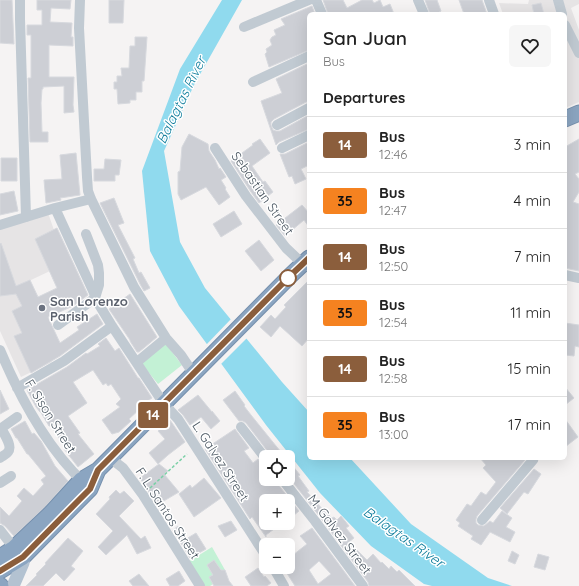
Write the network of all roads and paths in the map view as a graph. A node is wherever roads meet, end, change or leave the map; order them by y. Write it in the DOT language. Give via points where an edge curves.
graph roads {
  1 [pos="20,0"];
  2 [pos="80,0"];
  3 [pos="309,0"];
  4 [pos="316,0"];
  5 [pos="418,0"];
  6 [pos="489,0"];
  7 [pos="558,0"];
  8 [pos="321,12"];
  9 [pos="423,12"];
  10 [pos="493,12"];
  11 [pos="561,12"];
  12 [pos="244,26"];
  13 [pos="567,29"];
  14 [pos="579,53"];
  15 [pos="307,57"];
  16 [pos="253,82"];
  17 [pos="307,109"];
  18 [pos="579,113"];
  19 [pos="567,119"];
  20 [pos="277,125"];
  21 [pos="307,136"];
  22 [pos="215,148"];
  23 [pos="282,148"];
  24 [pos="91,199"];
  25 [pos="55,208"];
  26 [pos="26,216"];
  27 [pos="0,225"];
  28 [pos="86,234"];
  29 [pos="307,263"];
  30 [pos="567,275"];
  31 [pos="579,278"];
  32 [pos="95,298"];
  33 [pos="58,325"];
  34 [pos="112,326"];
  35 [pos="166,338"];
  36 [pos="0,350"];
  37 [pos="137,362"];
  38 [pos="3,367"];
  39 [pos="197,370"];
  40 [pos="16,388"];
  41 [pos="164,404"];
  42 [pos="17,417"];
  43 [pos="241,427"];
  44 [pos="0,428"];
  45 [pos="259,450"];
  46 [pos="187,454"];
  47 [pos="0,458"];
  48 [pos="110,458"];
  49 [pos="533,460"];
  50 [pos="11,476"];
  51 [pos="0,483"];
  52 [pos="86,485"];
  53 [pos="288,486"];
  54 [pos="143,495"];
  55 [pos="482,520"];
  56 [pos="0,530"];
  57 [pos="259,545"];
  58 [pos="18,553"];
  59 [pos="0,557"];
  60 [pos="0,571"];
  61 [pos="277,574"];
  62 [pos="13,586"];
  63 [pos="200,586"];
  64 [pos="284,586"];
  65 [pos="363,586"];
  1 -- 26 [label="street"];
  2 -- 24 [label="street" via="87,177"];
  3 -- 12 [label="street"];
  4 -- 8 [label="street"];
  5 -- 9 [label="street"];
  6 -- 10 [label="street"];
  7 -- 11 [label="street"];
  13 -- 14 [label="street"];
  15 -- 16 [label="street"];
  17 -- 20 [label="street"];
  18 -- 19 [label="highway"];
  21 -- 23 [label="street"];
  22 -- 29 [label="street, Sebastian Street" via="246,196 286,248"];
  24 -- 25 [label="street"];
  24 -- 35 [label="street" via="134,287"];
  25 -- 26 [label="street"];
  25 -- 32 [label="street, L. Galvez Street"];
  26 -- 27 [label="street"];
  28 -- 32 [label="street" via="98,265 99,285"];
  29 -- 39 [label="highway"];
  30 -- 31 [label="street"];
  32 -- 33 [label="street"];
  32 -- 34 [label="street, L. Galvez Street"];
  34 -- 37 [label="street, L. Galvez Street"];
  34 -- 40 [label="street" via="64,361"];
  35 -- 37 [label="street"];
  35 -- 39 [label="street"];
  36 -- 38 [label="street, F. Sison Street"];
  37 -- 41 [label="street, L. Galvez Street"];
  38 -- 40 [label="street, F. Sison Street"];
  39 -- 41 [label="highway"];
  40 -- 52 [label="street, F. Sison Street" via="52,445"];
  41 -- 48 [label="highway"];
  41 -- 57 [label="street, L. Galvez Street" via="178,419"];
  42 -- 44 [label="street"];
  43 -- 45 [label="street"];
  44 -- 47 [label="street" via="10,445 8,453"];
  46 -- 54 [label="path"];
  48 -- 52 [label="highway"];
  48 -- 54 [label="street, F. L. Santos Street" via="123,468"];
  49 -- 55 [label="street"];
  50 -- 51 [label="street"];
  52 -- 58 [label="highway" via="51,513"];
  53 -- 65 [label="street, M. Galvez Street"];
  54 -- 63 [label="street, F. L. Santos Street"];
  56 -- 58 [label="street"];
  58 -- 59 [label="highway"];
  58 -- 60 [label="highway"];
  58 -- 62 [label="main road" via="23,563"];
  61 -- 64 [label="street"];
}
